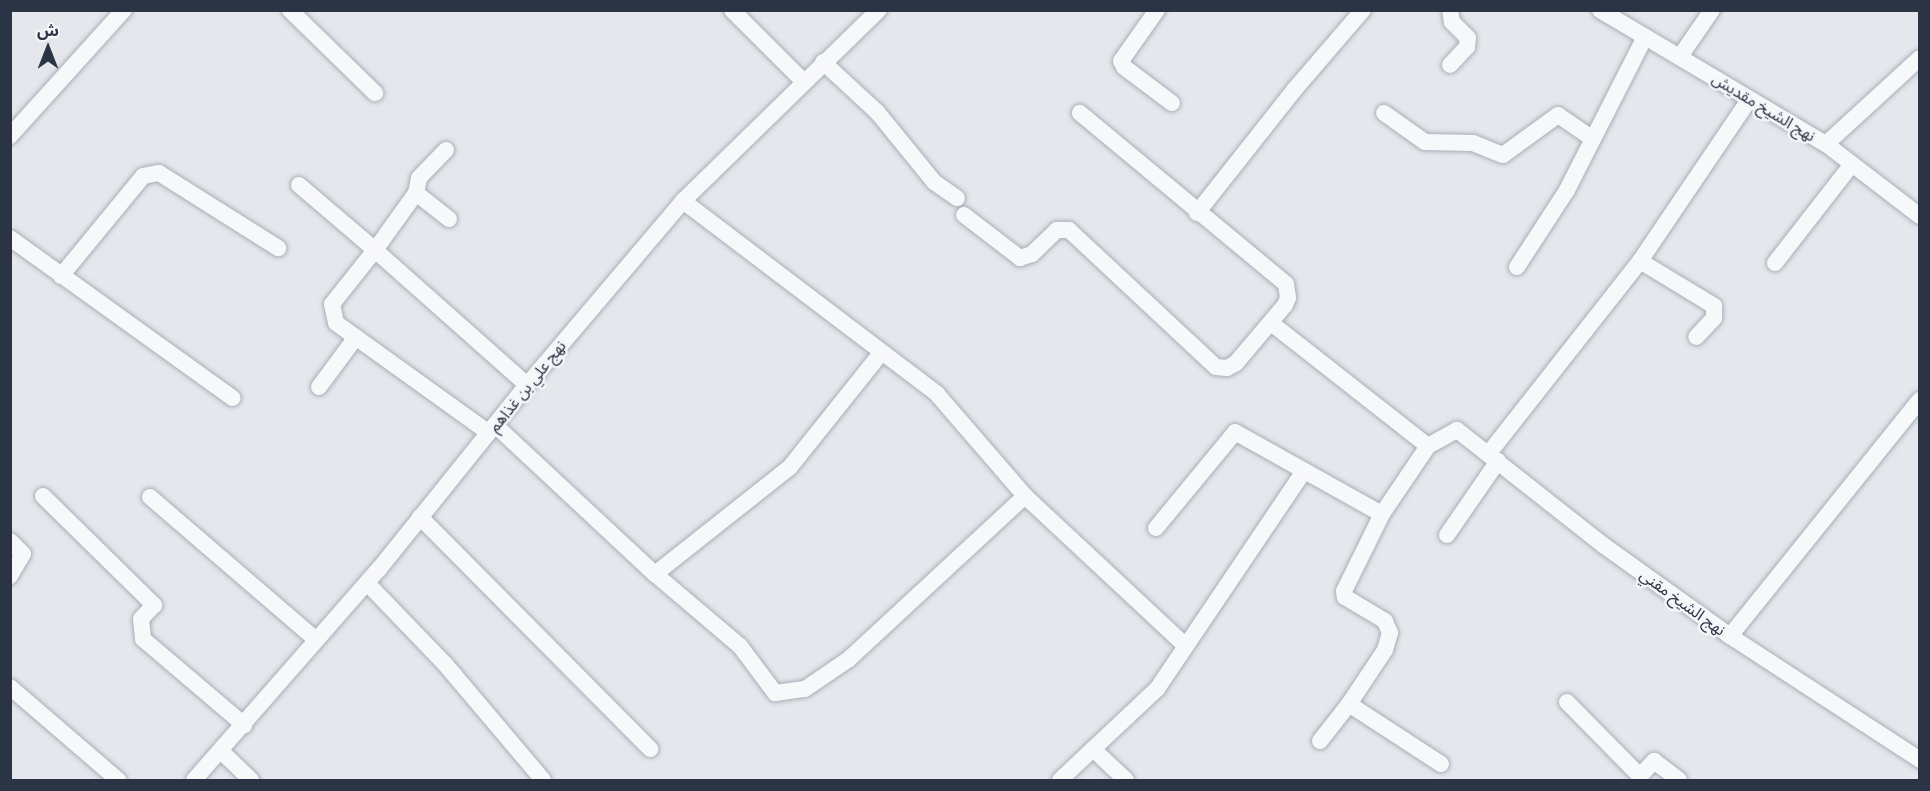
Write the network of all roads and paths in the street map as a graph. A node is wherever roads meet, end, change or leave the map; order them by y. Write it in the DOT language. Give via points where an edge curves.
graph roads {
  1 [pos="124,10"];
  2 [pos="290,10"];
  3 [pos="732,10"];
  4 [pos="879,10"];
  5 [pos="1157,10"];
  6 [pos="1363,10"];
  7 [pos="1450,10"];
  8 [pos="1600,10"];
  9 [pos="1712,10"];
  10 [pos="1645,37"];
  11 [pos="1680,55"];
  12 [pos="1920,58"];
  13 [pos="824,62"];
  14 [pos="1450,65"];
  15 [pos="803,81"];
  16 [pos="375,93"];
  17 [pos="1749,100"];
  18 [pos="1172,103"];
  19 [pos="1080,113"];
  20 [pos="1384,113"];
  21 [pos="10,136"];
  22 [pos="1593,139"];
  23 [pos="1826,144"];
  24 [pos="446,150"];
  25 [pos="1852,164"];
  26 [pos="299,185"];
  27 [pos="416,193"];
  28 [pos="957,198"];
  29 [pos="683,201"];
  30 [pos="1197,213"];
  31 [pos="964,215"];
  32 [pos="1920,216"];
  33 [pos="449,219"];
  34 [pos="10,238"];
  35 [pos="278,248"];
  36 [pos="375,250"];
  37 [pos="1640,261"];
  38 [pos="1775,263"];
  39 [pos="1517,267"];
  40 [pos="61,276"];
  41 [pos="1271,323"];
  42 [pos="356,337"];
  43 [pos="1696,337"];
  44 [pos="881,353"];
  45 [pos="526,385"];
  46 [pos="319,387"];
  47 [pos="233,398"];
  48 [pos="1920,400"];
  49 [pos="492,429"];
  50 [pos="1428,446"];
  51 [pos="1493,457"];
  52 [pos="1304,471"];
  53 [pos="43,496"];
  54 [pos="1025,496"];
  55 [pos="150,497"];
  56 [pos="1382,514"];
  57 [pos="420,518"];
  58 [pos="1156,528"];
  59 [pos="1447,535"];
  60 [pos="10,541"];
  61 [pos="655,574"];
  62 [pos="10,576"];
  63 [pos="367,583"];
  64 [pos="1730,636"];
  65 [pos="316,640"];
  66 [pos="1185,645"];
  67 [pos="10,687"];
  68 [pos="1567,702"];
  69 [pos="1349,704"];
  70 [pos="244,725"];
  71 [pos="1320,741"];
  72 [pos="1093,748"];
  73 [pos="650,749"];
  74 [pos="221,751"];
  75 [pos="1920,760"];
  76 [pos="1441,764"];
  77 [pos="118,780"];
  78 [pos="194,780"];
  79 [pos="251,780"];
  80 [pos="543,780"];
  81 [pos="1060,780"];
  82 [pos="1126,780"];
  83 [pos="1679,780"];
  1 -- 21 [label="street"];
  2 -- 16 [label="street"];
  3 -- 15 [label="street"];
  4 -- 13 [label="street, نهج علي بن غذاهم"];
  5 -- 18 [label="street" via="1122,54 1121,61"];
  6 -- 30 [label="street"];
  7 -- 14 [label="street" via="1452,22 1468,38 1467,47"];
  8 -- 10 [label="street, نهج الشيخ مقديش"];
  9 -- 11 [label="street"];
  10 -- 11 [label="street, نهج الشيخ مقديش"];
  10 -- 22 [label="street"];
  11 -- 17 [label="street, نهج الشيخ مقديش"];
  12 -- 23 [label="street"];
  13 -- 15 [label="street, نهج علي بن غذاهم"];
  13 -- 28 [label="street" via="878,114 934,182"];
  15 -- 29 [label="street, نهج علي بن غذاهم"];
  17 -- 23 [label="street, نهج الشيخ مقديش"];
  17 -- 37 [label="street"];
  19 -- 30 [label="street"];
  20 -- 22 [label="street" via="1425,142 1473,143 1503,155 1558,115"];
  22 -- 39 [label="street" via="1567,190"];
  23 -- 25 [label="street, نهج الشيخ مقديش"];
  24 -- 27 [label="street" via="419,178"];
  25 -- 32 [label="street, نهج الشيخ مقديش"];
  25 -- 38 [label="street"];
  26 -- 36 [label="street"];
  27 -- 33 [label="street"];
  27 -- 36 [label="street"];
  29 -- 44 [label="street"];
  29 -- 45 [label="street, نهج علي بن غذاهم"];
  30 -- 41 [label="street" via="1286,284 1288,298"];
  31 -- 41 [label="street" via="1020,258 1032,254 1057,230 1070,230 1216,367 1227,368 1236,363"];
  34 -- 40 [label="street"];
  35 -- 40 [label="street" via="159,173 143,176"];
  36 -- 42 [label="street" via="332,304 336,323"];
  36 -- 45 [label="street"];
  37 -- 43 [label="street" via="1714,306 1714,318"];
  37 -- 51 [label="street"];
  40 -- 47 [label="street"];
  41 -- 50 [label="street"];
  42 -- 46 [label="street"];
  42 -- 49 [label="street"];
  44 -- 54 [label="street" via="937,394"];
  44 -- 61 [label="street" via="790,467"];
  45 -- 49 [label="street, نهج علي بن غذاهم"];
  48 -- 64 [label="street"];
  49 -- 57 [label="street, نهج علي بن غذاهم"];
  49 -- 61 [label="street"];
  50 -- 51 [label="street, نهج الشيخ مقني" via="1457,430"];
  50 -- 56 [label="street"];
  51 -- 59 [label="street"];
  51 -- 64 [label="street, نهج الشيخ مقني" via="1603,545"];
  52 -- 56 [label="street"];
  52 -- 58 [label="street" via="1235,432"];
  52 -- 66 [label="street"];
  53 -- 70 [label="street" via="154,605 141,619 143,639"];
  54 -- 61 [label="street" via="849,658 805,689 775,693 740,646"];
  54 -- 66 [label="street"];
  55 -- 65 [label="street"];
  56 -- 69 [label="street" via="1344,591 1345,597 1385,621 1390,633 1385,651"];
  57 -- 63 [label="street, نهج علي بن غذاهم"];
  57 -- 73 [label="street"];
  60 -- 62 [label="street" via="23,554"];
  63 -- 65 [label="street, نهج علي بن غذاهم"];
  63 -- 80 [label="street" via="445,664"];
  64 -- 75 [label="street, نهج الشيخ مقني"];
  65 -- 70 [label="street, نهج علي بن غذاهم"];
  66 -- 72 [label="street" via="1156,688"];
  67 -- 77 [label="street"];
  68 -- 83 [label="street" via="1640,776 1654,761"];
  69 -- 71 [label="street"];
  69 -- 76 [label="street"];
  70 -- 74 [label="street, نهج علي بن غذاهم"];
  72 -- 81 [label="street"];
  72 -- 82 [label="street"];
  74 -- 78 [label="street, نهج علي بن غذاهم"];
  74 -- 79 [label="street"];
}
